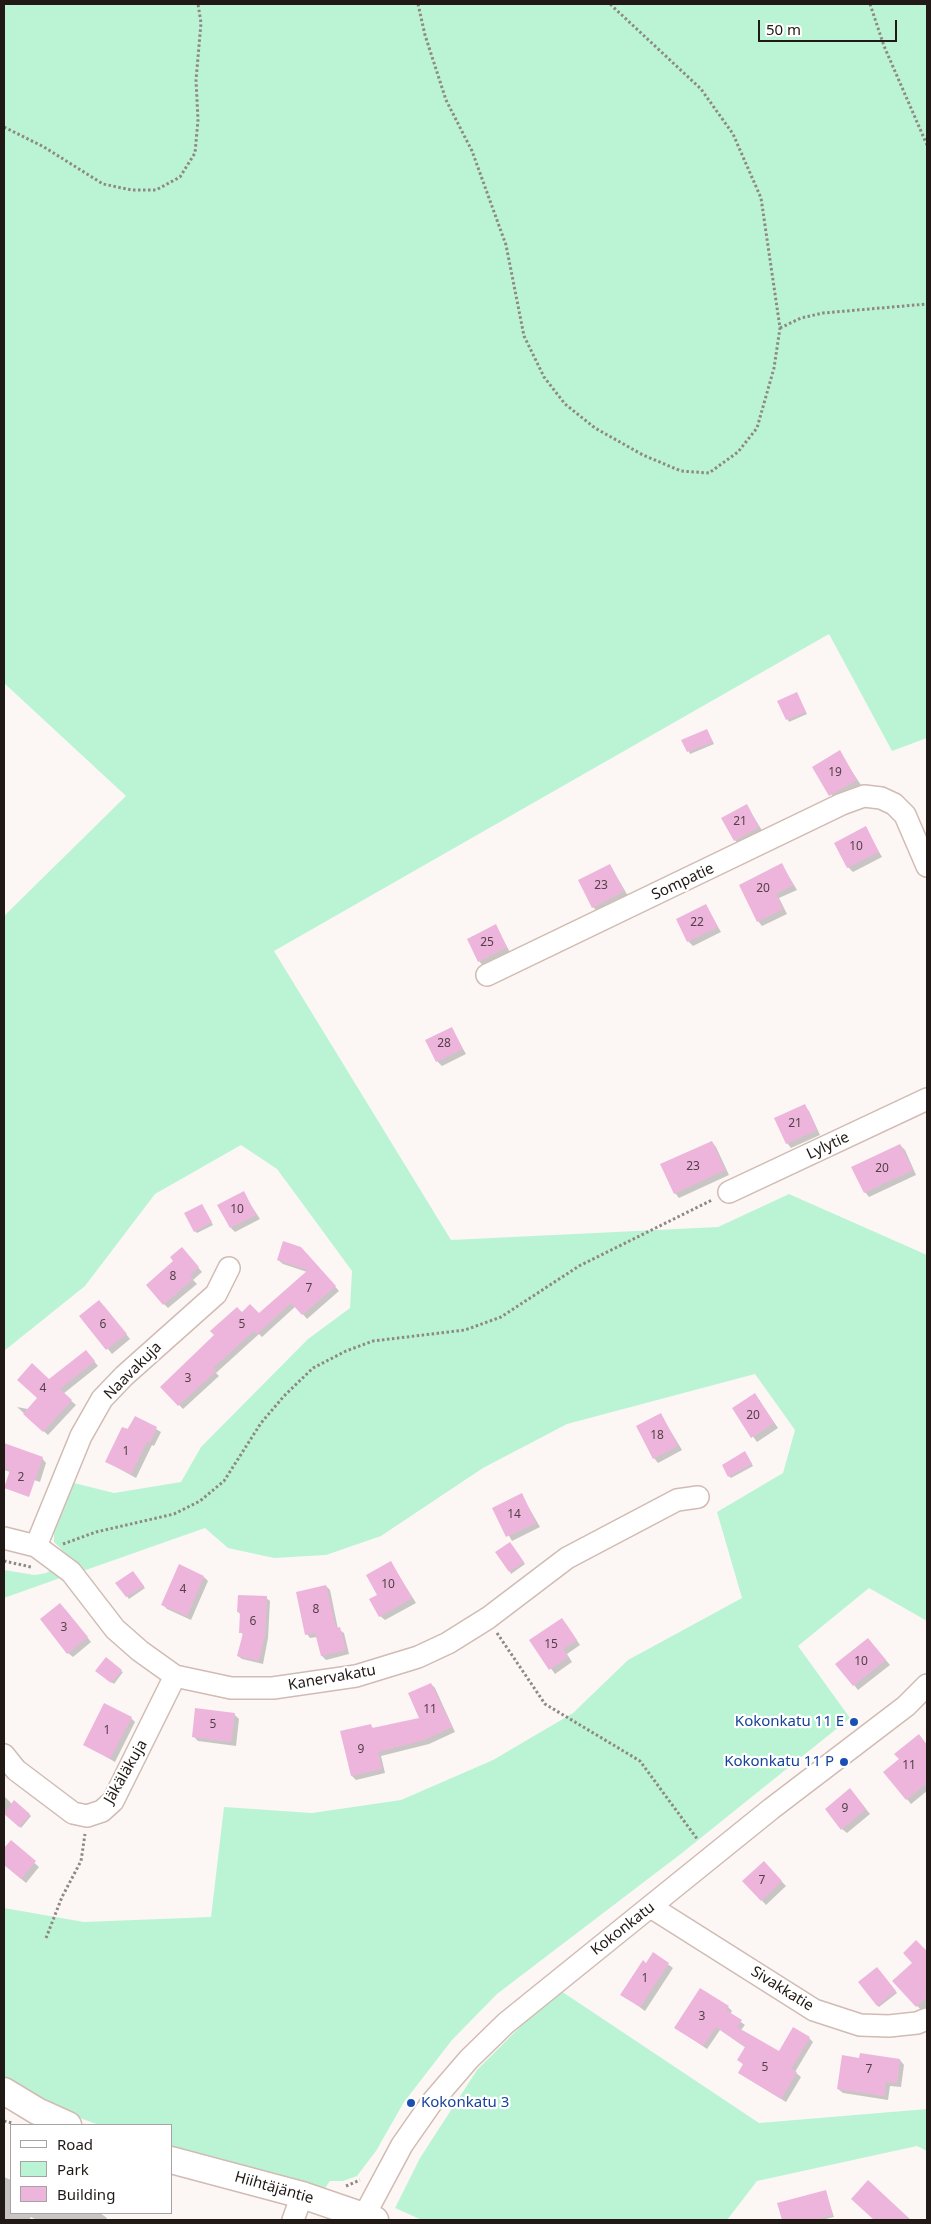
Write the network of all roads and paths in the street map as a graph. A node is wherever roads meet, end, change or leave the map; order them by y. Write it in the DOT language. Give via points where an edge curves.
graph roads {
  1 [pos="198,4"];
  2 [pos="418,4"];
  3 [pos="610,4"];
  4 [pos="870,4"];
  5 [pos="4,127"];
  6 [pos="927,145"];
  7 [pos="927,304"];
  8 [pos="780,328"];
  9 [pos="927,866"];
  10 [pos="487,975"];
  11 [pos="927,1099"];
  12 [pos="729,1192"];
  13 [pos="229,1268"];
  14 [pos="698,1497"];
  15 [pos="4,1538"];
  16 [pos="44,1551"];
  17 [pos="4,1561"];
  18 [pos="488,1618"];
  19 [pos="175,1676"];
  20 [pos="927,1685"];
  21 [pos="4,1755"];
  22 [pos="87,1816"];
  23 [pos="698,1840"];
  24 [pos="651,1907"];
  25 [pos="46,1938"];
  26 [pos="927,2019"];
  27 [pos="4,2091"];
  28 [pos="66,2124"];
  29 [pos="172,2160"];
  30 [pos="302,2196"];
  31 [pos="370,2218"];
  32 [pos="293,2220"];
  1 -- 5 [label="path" via="201,23 195,154 180,177 156,190 132,190 103,184 44,147"];
  2 -- 8 [label="path" via="446,100 472,151 506,245 524,336 544,377 565,404 595,428 643,455 681,472 709,473 738,452 757,428 774,368"];
  3 -- 8 [label="path" via="701,89 732,134 761,198"];
  4 -- 6 [label="path" via="884,46"];
  7 -- 8 [label="path" via="823,313 801,318"];
  9 -- 10 [label="street, Sompatie" via="904,815 894,804 864,796"];
  11 -- 12 [label="street, Lylytie"];
  12 -- 16 [label="path" via="579,1266 502,1318 465,1330 373,1341 313,1368 261,1424 224,1481 200,1501 174,1514 69,1540 56,1549"];
  13 -- 16 [label="street, Naavakuja" via="216,1294 102,1399 81,1436"];
  14 -- 18 [label="street, Kanervakatu" via="677,1500 567,1558"];
  15 -- 16 [label="street, Kanervakatu"];
  16 -- 17 [label="path" via="45,1566 36,1568"];
  16 -- 19 [label="street, Kanervakatu" via="71,1572 115,1628"];
  18 -- 19 [label="street, Kanervakatu" via="418,1657 356,1676 273,1688 231,1688"];
  18 -- 23 [label="path" via="545,1704 640,1761"];
  19 -- 22 [label="street, Jäkäläkuja" via="113,1801 102,1811"];
  20 -- 24 [label="street, Kokonkatu" via="906,1706 771,1809"];
  21 -- 22 [label="street, Jäkäläkuja" via="16,1770 61,1805 73,1813"];
  22 -- 25 [label="path" via="81,1861"];
  24 -- 26 [label="street, Sivakkatie" via="814,2010 860,2025 890,2026"];
  24 -- 31 [label="street, Kokonkatu" via="539,1995 469,2059 432,2102 402,2145"];
  27 -- 28 [label="street"];
  29 -- 30 [label="street, Hiihtäjäntie"];
  30 -- 31 [label="street, Hiihtäjäntie"];
  30 -- 32 [label="street"];
}
